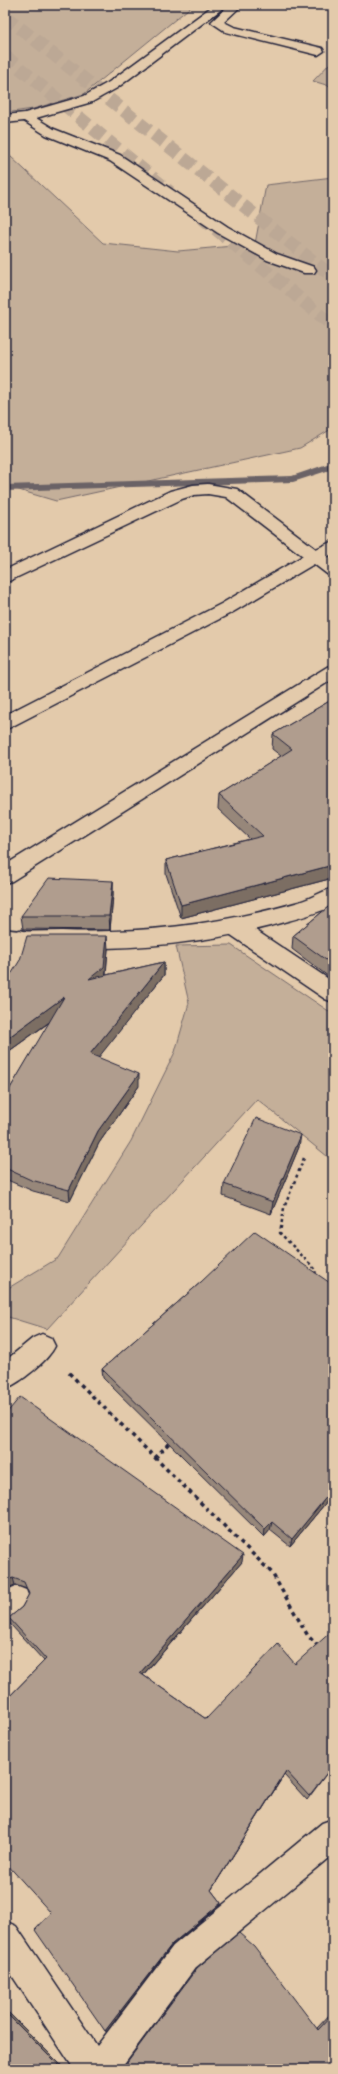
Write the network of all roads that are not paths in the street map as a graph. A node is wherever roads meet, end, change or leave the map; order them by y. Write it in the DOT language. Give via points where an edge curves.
graph roads {
  1 [pos="221,5"];
  2 [pos="234,5"];
  3 [pos="318,50"];
  4 [pos="26,117"];
  5 [pos="5,118"];
  6 [pos="309,270"];
  7 [pos="333,546"];
  8 [pos="316,557"];
  9 [pos="333,570"];
  10 [pos="5,577"];
  11 [pos="333,671"];
  12 [pos="5,723"];
  13 [pos="5,875"];
  14 [pos="333,896"];
  15 [pos="235,927"];
  16 [pos="12,938"];
  17 [pos="5,980"];
  18 [pos="333,993"];
  19 [pos="42,1346"];
  20 [pos="5,1377"];
  21 [pos="333,1834"];
  22 [pos="5,1936"];
  23 [pos="93,2069"];
  24 [pos="100,2069"];
  1 -- 4 [label="street" via="113,85 88,99"];
  2 -- 3 [label="street" via="217,22 230,30"];
  4 -- 5 [label="street"];
  4 -- 6 [label="street" via="50,132 115,158 223,230 272,257"];
  7 -- 8 [label="street"];
  8 -- 9 [label="street"];
  8 -- 10 [label="street" via="231,493 200,490 176,495"];
  8 -- 12 [label="street" via="227,608"];
  11 -- 13 [label="street"];
  14 -- 15 [label="street" via="294,911"];
  15 -- 16 [label="street" via="153,938 83,941"];
  15 -- 18 [label="street"];
  16 -- 17 [label="street" via="9,973"];
  19 -- 20 [label="street"];
  21 -- 24 [label="street" via="184,1957"];
  22 -- 23 [label="street"];
}
